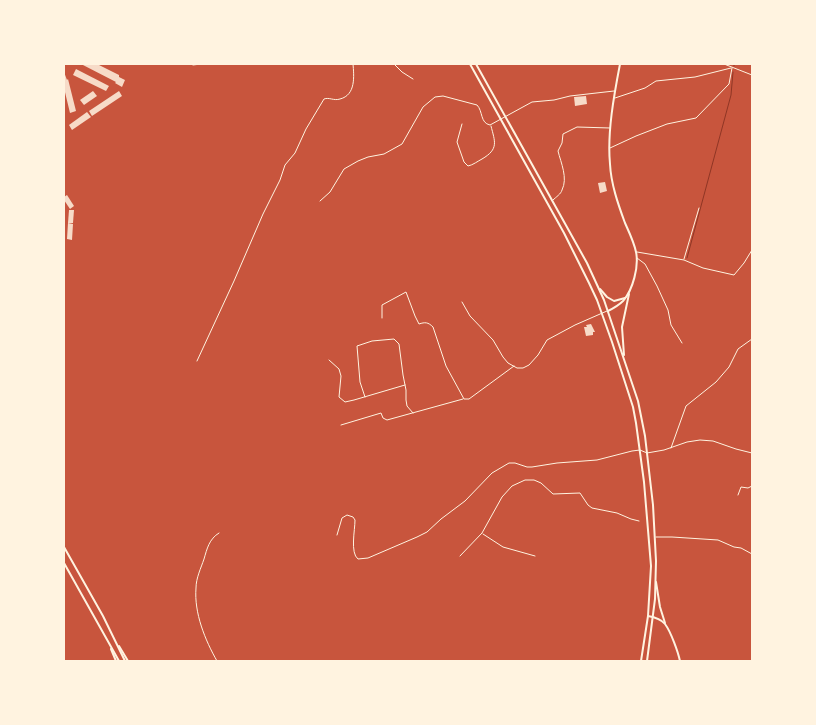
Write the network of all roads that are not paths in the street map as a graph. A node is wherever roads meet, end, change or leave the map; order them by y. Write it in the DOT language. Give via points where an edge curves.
graph roads {
  1 [pos="201,64"];
  2 [pos="353,64"];
  3 [pos="394,64"];
  4 [pos="470,64"];
  5 [pos="476,64"];
  6 [pos="620,64"];
  7 [pos="724,64"];
  8 [pos="193,65"];
  9 [pos="732,68"];
  10 [pos="752,75"];
  11 [pos="413,79"];
  12 [pos="615,90"];
  13 [pos="614,98"];
  14 [pos="506,116"];
  15 [pos="501,119"];
  16 [pos="462,124"];
  17 [pos="490,125"];
  18 [pos="611,128"];
  19 [pos="609,148"];
  20 [pos="553,200"];
  21 [pos="320,202"];
  22 [pos="699,208"];
  23 [pos="752,250"];
  24 [pos="636,252"];
  25 [pos="637,258"];
  26 [pos="684,260"];
  27 [pos="598,286"];
  28 [pos="630,288"];
  29 [pos="626,298"];
  30 [pos="462,302"];
  31 [pos="608,311"];
  32 [pos="602,313"];
  33 [pos="382,318"];
  34 [pos="752,339"];
  35 [pos="682,343"];
  36 [pos="624,358"];
  37 [pos="329,360"];
  38 [pos="197,361"];
  39 [pos="514,366"];
  40 [pos="405,385"];
  41 [pos="365,397"];
  42 [pos="464,399"];
  43 [pos="413,413"];
  44 [pos="341,425"];
  45 [pos="671,448"];
  46 [pos="640,450"];
  47 [pos="647,453"];
  48 [pos="752,453"];
  49 [pos="752,486"];
  50 [pos="738,495"];
  51 [pos="639,521"];
  52 [pos="219,533"];
  53 [pos="482,533"];
  54 [pos="338,535"];
  55 [pos="656,538"];
  56 [pos="64,547"];
  57 [pos="752,554"];
  58 [pos="460,556"];
  59 [pos="535,556"];
  60 [pos="64,563"];
  61 [pos="656,582"];
  62 [pos="648,616"];
  63 [pos="653,617"];
  64 [pos="665,624"];
  65 [pos="113,636"];
  66 [pos="108,642"];
  67 [pos="116,661"];
  68 [pos="119,661"];
  69 [pos="125,661"];
  70 [pos="128,661"];
  71 [pos="217,661"];
  72 [pos="641,661"];
  73 [pos="647,661"];
  74 [pos="680,661"];
  1 -- 8 [label="lane"];
  2 -- 38 [label="lane" via="354,82 349,92 340,99 324,99 295,153 285,165"];
  3 -- 11 [label="lane"];
  4 -- 15 [label="street"];
  5 -- 14 [label="street"];
  6 -- 12 [label="street"];
  7 -- 9 [label="lane"];
  9 -- 10 [label="lane"];
  9 -- 13 [label="lane" via="656,81 645,88"];
  9 -- 19 [label="lane" via="729,84 696,118 667,124"];
  12 -- 13 [label="street"];
  12 -- 14 [label="lane" via="532,102"];
  13 -- 18 [label="street"];
  14 -- 15 [label="lane"];
  14 -- 20 [label="street"];
  15 -- 17 [label="lane"];
  15 -- 32 [label="street" via="580,262"];
  16 -- 17 [label="lane" via="457,142 468,166 493,150"];
  17 -- 21 [label="lane" via="484,122 477,105 437,96 423,108 402,144 384,154 358,160 344,169 330,192"];
  18 -- 19 [label="street"];
  18 -- 20 [label="lane" via="577,127 563,134 558,151 564,172 563,188"];
  19 -- 24 [label="street" via="616,194"];
  20 -- 27 [label="street"];
  22 -- 26 [label="lane"];
  23 -- 26 [label="lane" via="734,275 703,268"];
  24 -- 25 [label="street"];
  24 -- 26 [label="lane"];
  25 -- 28 [label="street"];
  25 -- 35 [label="lane" via="645,264 650,273 664,300 671,325"];
  27 -- 29 [label="street" via="614,301"];
  27 -- 31 [label="street"];
  28 -- 29 [label="street"];
  28 -- 36 [label="street" via="622,327"];
  29 -- 31 [label="street"];
  30 -- 39 [label="lane" via="470,316 493,340 503,357"];
  31 -- 32 [label="lane"];
  31 -- 36 [label="street"];
  32 -- 39 [label="lane" via="547,340 529,365 523,368"];
  32 -- 46 [label="street" via="633,407"];
  33 -- 42 [label="lane" via="382,305 406,292 419,324 426,322 433,327 446,366"];
  34 -- 45 [label="lane" via="738,349 729,367 716,382 686,406"];
  36 -- 47 [label="street" via="640,409"];
  37 -- 41 [label="lane" via="339,369 341,376 339,398 345,402"];
  39 -- 42 [label="lane" via="469,400"];
  40 -- 41 [label="lane"];
  40 -- 41 [label="lane" via="397,341 394,339 361,344 357,346 358,361 360,382"];
  40 -- 43 [label="lane" via="407,406"];
  42 -- 43 [label="lane"];
  43 -- 44 [label="lane" via="387,420 381,413"];
  45 -- 47 [label="lane"];
  45 -- 48 [label="lane" via="687,442 704,440"];
  46 -- 47 [label="lane"];
  46 -- 54 [label="lane" via="600,460 557,462 532,467 508,463 492,473 466,501 427,532 361,560 355,555 354,550 353,517 347,514 342,518"];
  46 -- 62 [label="street" via="651,566"];
  47 -- 55 [label="street"];
  49 -- 50 [label="lane" via="741,487"];
  51 -- 53 [label="lane" via="592,508 578,492 553,494 542,483 531,479 516,483 505,492"];
  52 -- 71 [label="lane" via="208,546 196,587 200,621"];
  53 -- 58 [label="lane"];
  53 -- 59 [label="lane" via="503,547"];
  55 -- 57 [label="lane" via="718,540"];
  55 -- 61 [label="street"];
  56 -- 65 [label="street"];
  60 -- 66 [label="street"];
  61 -- 63 [label="street"];
  61 -- 64 [label="street"];
  62 -- 63 [label="street"];
  62 -- 72 [label="street"];
  63 -- 64 [label="street"];
  63 -- 73 [label="street"];
  64 -- 74 [label="street"];
  65 -- 69 [label="street"];
  65 -- 70 [label="street"];
  66 -- 67 [label="street"];
  66 -- 68 [label="street"];
}
